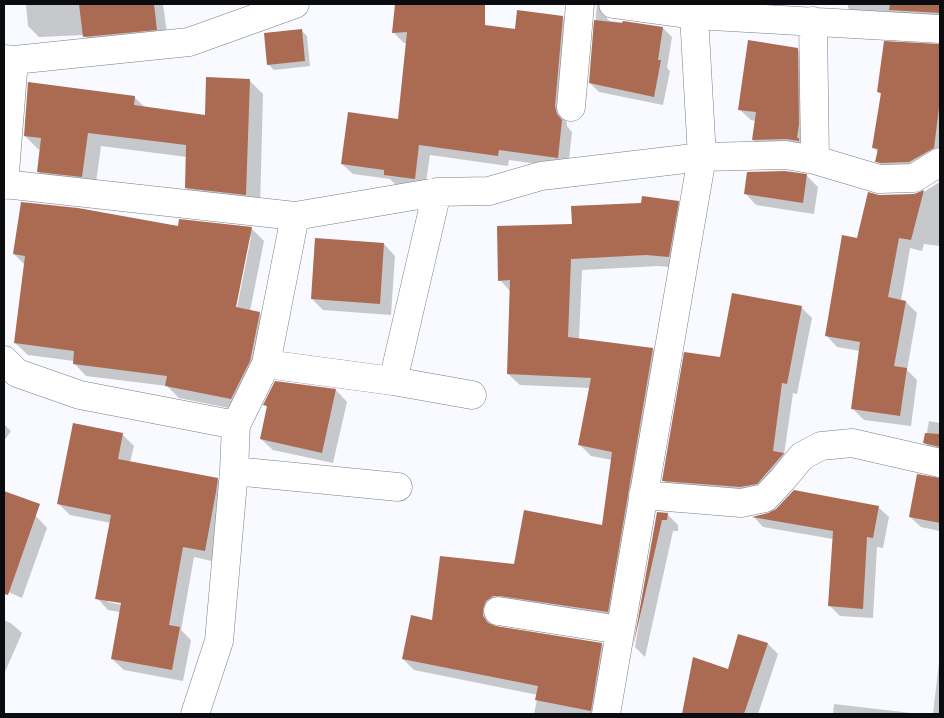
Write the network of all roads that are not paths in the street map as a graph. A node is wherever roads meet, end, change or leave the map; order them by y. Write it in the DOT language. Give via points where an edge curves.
graph roads {
  1 [pos="295,4"];
  2 [pos="580,4"];
  3 [pos="613,4"];
  4 [pos="841,13"];
  5 [pos="694,15"];
  6 [pos="813,21"];
  7 [pos="940,29"];
  8 [pos="9,59"];
  9 [pos="570,108"];
  10 [pos="702,157"];
  11 [pos="815,160"];
  12 [pos="940,162"];
  13 [pos="4,184"];
  14 [pos="437,192"];
  15 [pos="295,216"];
  16 [pos="4,360"];
  17 [pos="266,364"];
  18 [pos="393,381"];
  19 [pos="472,395"];
  20 [pos="236,425"];
  21 [pos="940,463"];
  22 [pos="234,471"];
  23 [pos="398,487"];
  24 [pos="643,496"];
  25 [pos="498,611"];
  26 [pos="620,630"];
  27 [pos="195,714"];
  28 [pos="606,714"];
  1 -- 8 [label="street" via="188,42"];
  2 -- 9 [label="street"];
  3 -- 5 [label="street"];
  4 -- 6 [label="street"];
  4 -- 7 [label="street"];
  5 -- 6 [label="street"];
  5 -- 10 [label="street"];
  6 -- 11 [label="street"];
  8 -- 13 [label="street"];
  10 -- 11 [label="street" via="786,155"];
  10 -- 14 [label="street" via="541,176 489,191"];
  10 -- 24 [label="street"];
  11 -- 12 [label="street" via="879,179 914,178"];
  13 -- 15 [label="street"];
  14 -- 15 [label="street"];
  14 -- 18 [label="street"];
  15 -- 17 [label="street"];
  16 -- 20 [label="street" via="18,373 80,395"];
  17 -- 18 [label="street"];
  17 -- 20 [label="street"];
  18 -- 19 [label="street"];
  20 -- 22 [label="street"];
  21 -- 24 [label="street" via="852,443 821,446 802,456 765,498 741,503"];
  22 -- 23 [label="street"];
  22 -- 27 [label="street" via="219,641"];
  24 -- 26 [label="street"];
  25 -- 26 [label="street"];
  26 -- 28 [label="street"];
}
